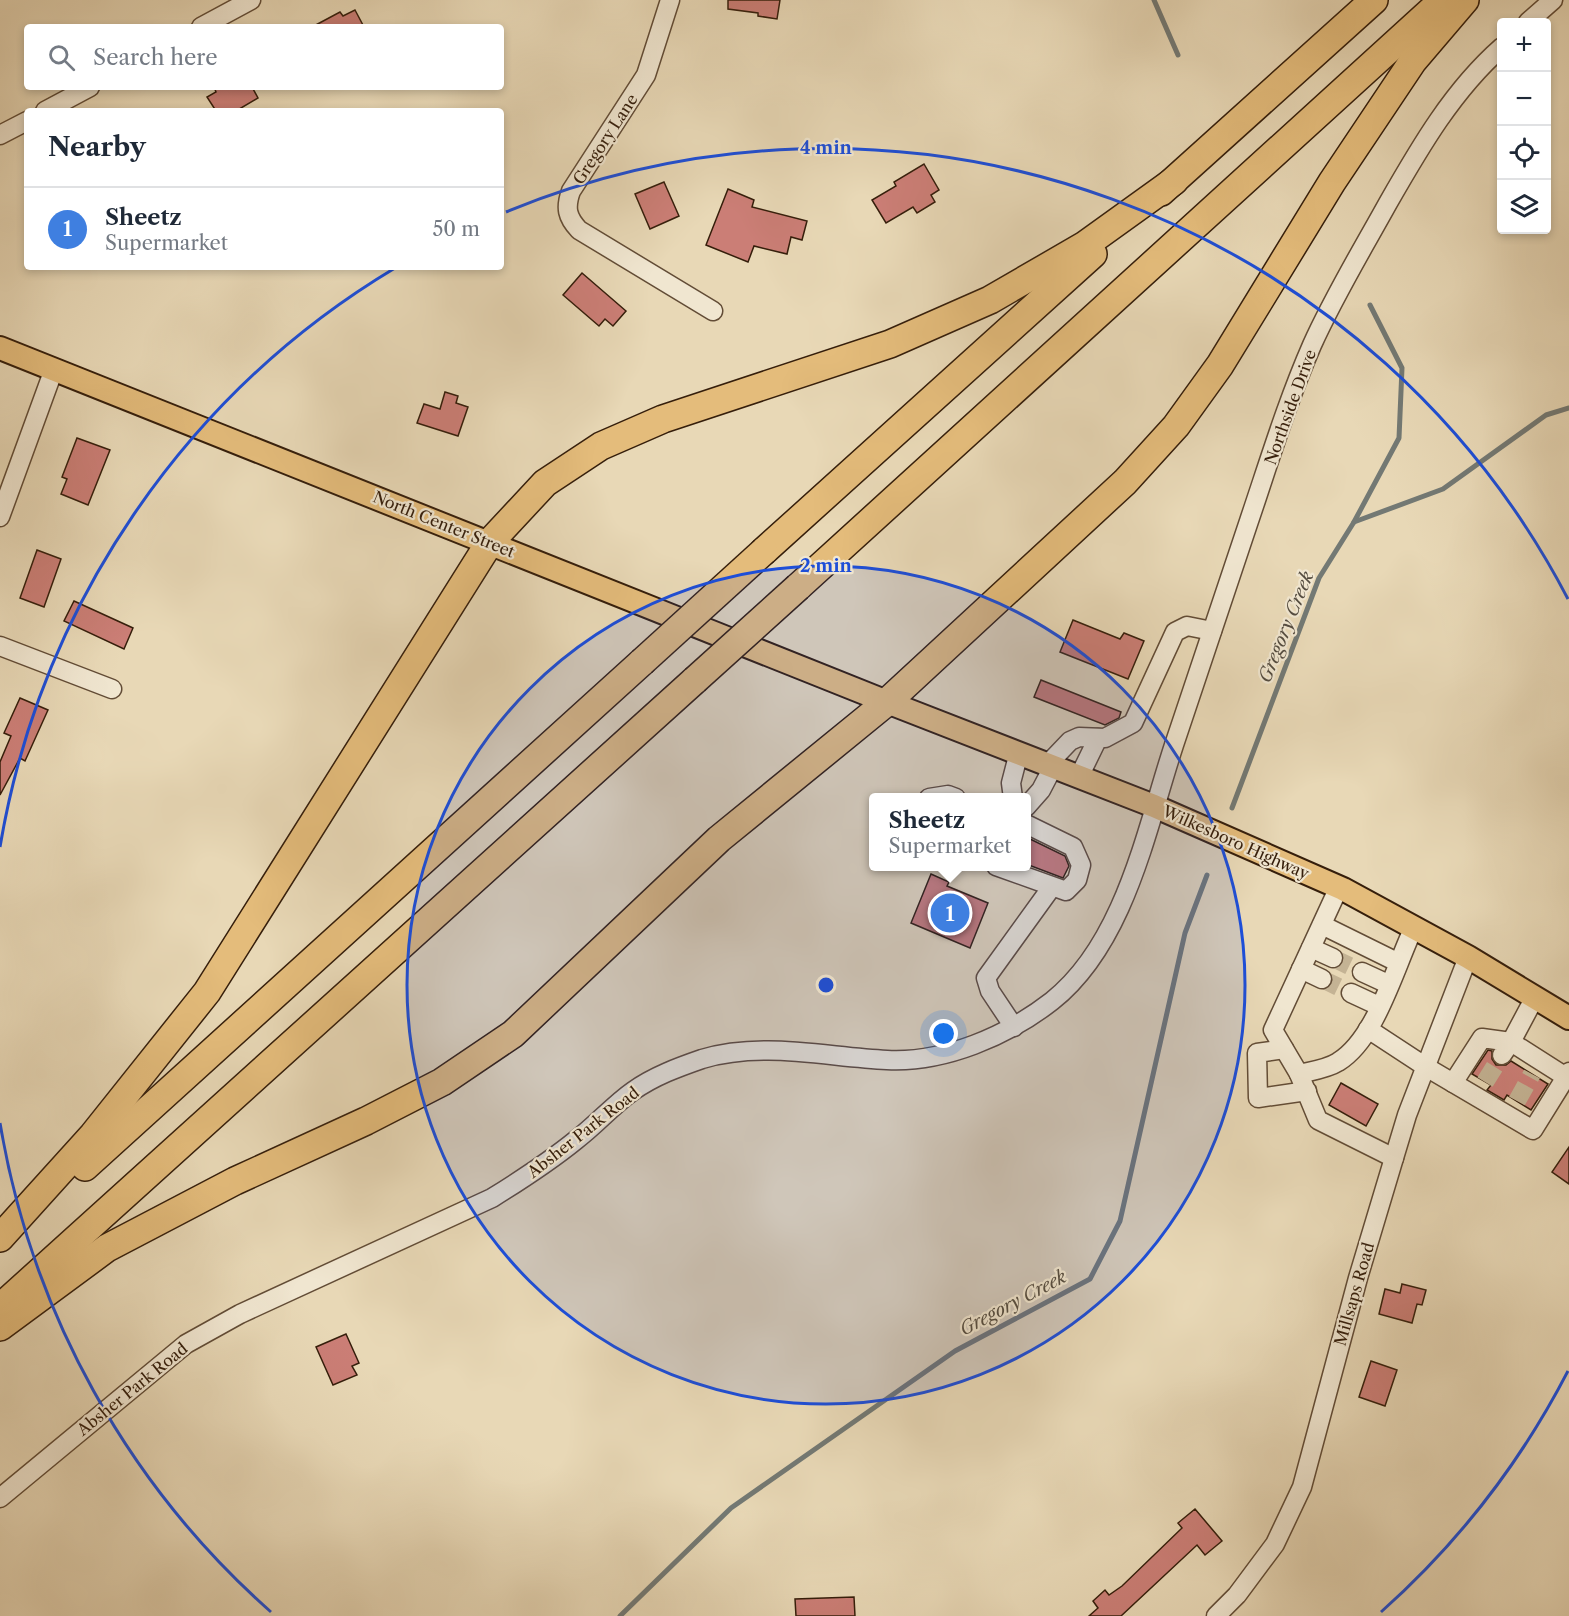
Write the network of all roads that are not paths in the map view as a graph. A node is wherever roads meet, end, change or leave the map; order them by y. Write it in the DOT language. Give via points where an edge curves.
graph roads {
  1 [pos="251,0"];
  2 [pos="670,0"];
  3 [pos="1374,0"];
  4 [pos="1443,0"];
  5 [pos="1465,0"];
  6 [pos="1553,0"];
  7 [pos="1533,18"];
  8 [pos="207,24"];
  9 [pos="1497,52"];
  10 [pos="84,90"];
  11 [pos="51,108"];
  12 [pos="24,123"];
  13 [pos="0,135"];
  14 [pos="1174,181"];
  15 [pos="712,311"];
  16 [pos="0,348"];
  17 [pos="54,369"];
  18 [pos="0,517"];
  19 [pos="490,542"];
  20 [pos="1212,632"];
  21 [pos="0,646"];
  22 [pos="112,689"];
  23 [pos="887,702"];
  24 [pos="1098,738"];
  25 [pos="1019,752"];
  26 [pos="1051,766"];
  27 [pos="1079,777"];
  28 [pos="1012,793"];
  29 [pos="1031,801"];
  30 [pos="1154,806"];
  31 [pos="1031,826"];
  32 [pos="1006,871"];
  33 [pos="1340,887"];
  34 [pos="1051,888"];
  35 [pos="1322,925"];
  36 [pos="1414,927"];
  37 [pos="1311,948"];
  38 [pos="1468,957"];
  39 [pos="1333,958"];
  40 [pos="1397,962"];
  41 [pos="1301,969"];
  42 [pos="1362,972"];
  43 [pos="1322,979"];
  44 [pos="1388,984"];
  45 [pos="1351,993"];
  46 [pos="1535,997"];
  47 [pos="1379,1006"];
  48 [pos="1569,1018"];
  49 [pos="1014,1027"];
  50 [pos="1368,1029"];
  51 [pos="1284,1049"];
  52 [pos="1506,1049"];
  53 [pos="1426,1067"];
  54 [pos="1299,1074"];
  55 [pos="1568,1074"];
  56 [pos="1453,1083"];
  57 [pos="1307,1091"];
  58 [pos="1394,1158"];
  59 [pos="0,1238"];
  60 [pos="0,1244"];
  61 [pos="0,1308"];
  62 [pos="0,1327"];
  63 [pos="0,1498"];
  64 [pos="1216,1616"];
  1 -- 8 [label="street"];
  2 -- 15 [label="street, Gregory Lane" via="646,75 570,191 566,205 569,219 579,230"];
  3 -- 14 [label="highway"];
  4 -- 61 [label="highway, bridge"];
  5 -- 23 [label="highway" via="1413,61 1326,192 1220,365 1176,426 1125,482"];
  6 -- 7 [label="street"];
  9 -- 20 [label="street, Northside Drive" via="1442,114 1355,262 1313,344 1279,431"];
  10 -- 11 [label="street"];
  12 -- 13 [label="street"];
  14 -- 19 [label="highway" via="1085,245 990,300 890,344 663,419 601,446 545,483"];
  14 -- 60 [label="highway, bridge"];
  16 -- 17 [label="main road, North Center Street"];
  17 -- 18 [label="street"];
  17 -- 19 [label="main road, North Center Street"];
  19 -- 23 [label="main road, North Center Street"];
  19 -- 59 [label="highway" via="207,992 93,1135"];
  20 -- 24 [label="street" via="1187,626 1175,632 1133,723 1114,735"];
  20 -- 30 [label="street, Northside Drive"];
  21 -- 22 [label="street"];
  23 -- 25 [label="main road, Wilkesboro Highway"];
  23 -- 62 [label="highway" via="719,839 513,1034 442,1082 235,1181 108,1248"];
  24 -- 26 [label="street" via="1079,737 1070,741"];
  24 -- 27 [label="street"];
  25 -- 26 [label="main road, Wilkesboro Highway"];
  25 -- 28 [label="street"];
  26 -- 27 [label="main road, Wilkesboro Highway"];
  26 -- 29 [label="street" via="1041,790"];
  27 -- 30 [label="main road, Wilkesboro Highway"];
  30 -- 33 [label="main road, Wilkesboro Highway"];
  30 -- 49 [label="street, Absher Park Road" via="1134,876 1111,925 1081,971 1054,999"];
  31 -- 34 [label="street" via="1073,847 1081,865 1077,880 1066,891"];
  32 -- 34 [label="street"];
  33 -- 35 [label="street"];
  33 -- 36 [label="main road, Wilkesboro Highway"];
  34 -- 49 [label="street" via="986,978"];
  35 -- 37 [label="street"];
  35 -- 40 [label="street"];
  36 -- 38 [label="main road, Wilkesboro Highway"];
  36 -- 40 [label="street"];
  37 -- 39 [label="street"];
  37 -- 41 [label="street"];
  38 -- 46 [label="main road, Wilkesboro Highway"];
  38 -- 53 [label="street, Millsaps Road"];
  40 -- 44 [label="street"];
  41 -- 43 [label="street"];
  41 -- 51 [label="street" via="1273,1030"];
  42 -- 44 [label="street"];
  44 -- 47 [label="street"];
  45 -- 47 [label="street"];
  46 -- 48 [label="main road, Wilkesboro Highway"];
  46 -- 52 [label="street"];
  47 -- 50 [label="street"];
  49 -- 63 [label="street, Absher Park Road" via="934,1055 892,1060 745,1050 705,1058 666,1072 634,1089 578,1139 492,1198 240,1314 186,1344"];
  50 -- 53 [label="street"];
  50 -- 54 [label="street" via="1354,1050 1336,1064"];
  51 -- 54 [label="street"];
  51 -- 57 [label="street" via="1257,1053 1258,1098"];
  52 -- 55 [label="street" via="1536,1067"];
  52 -- 56 [label="street" via="1482,1038"];
  53 -- 56 [label="street"];
  53 -- 58 [label="street, Millsaps Road"];
  54 -- 57 [label="street"];
  55 -- 56 [label="street" via="1533,1130 1512,1108 1481,1089"];
  57 -- 58 [label="street" via="1318,1120"];
  58 -- 64 [label="street, Millsaps Road" via="1302,1487 1275,1544"];
}
